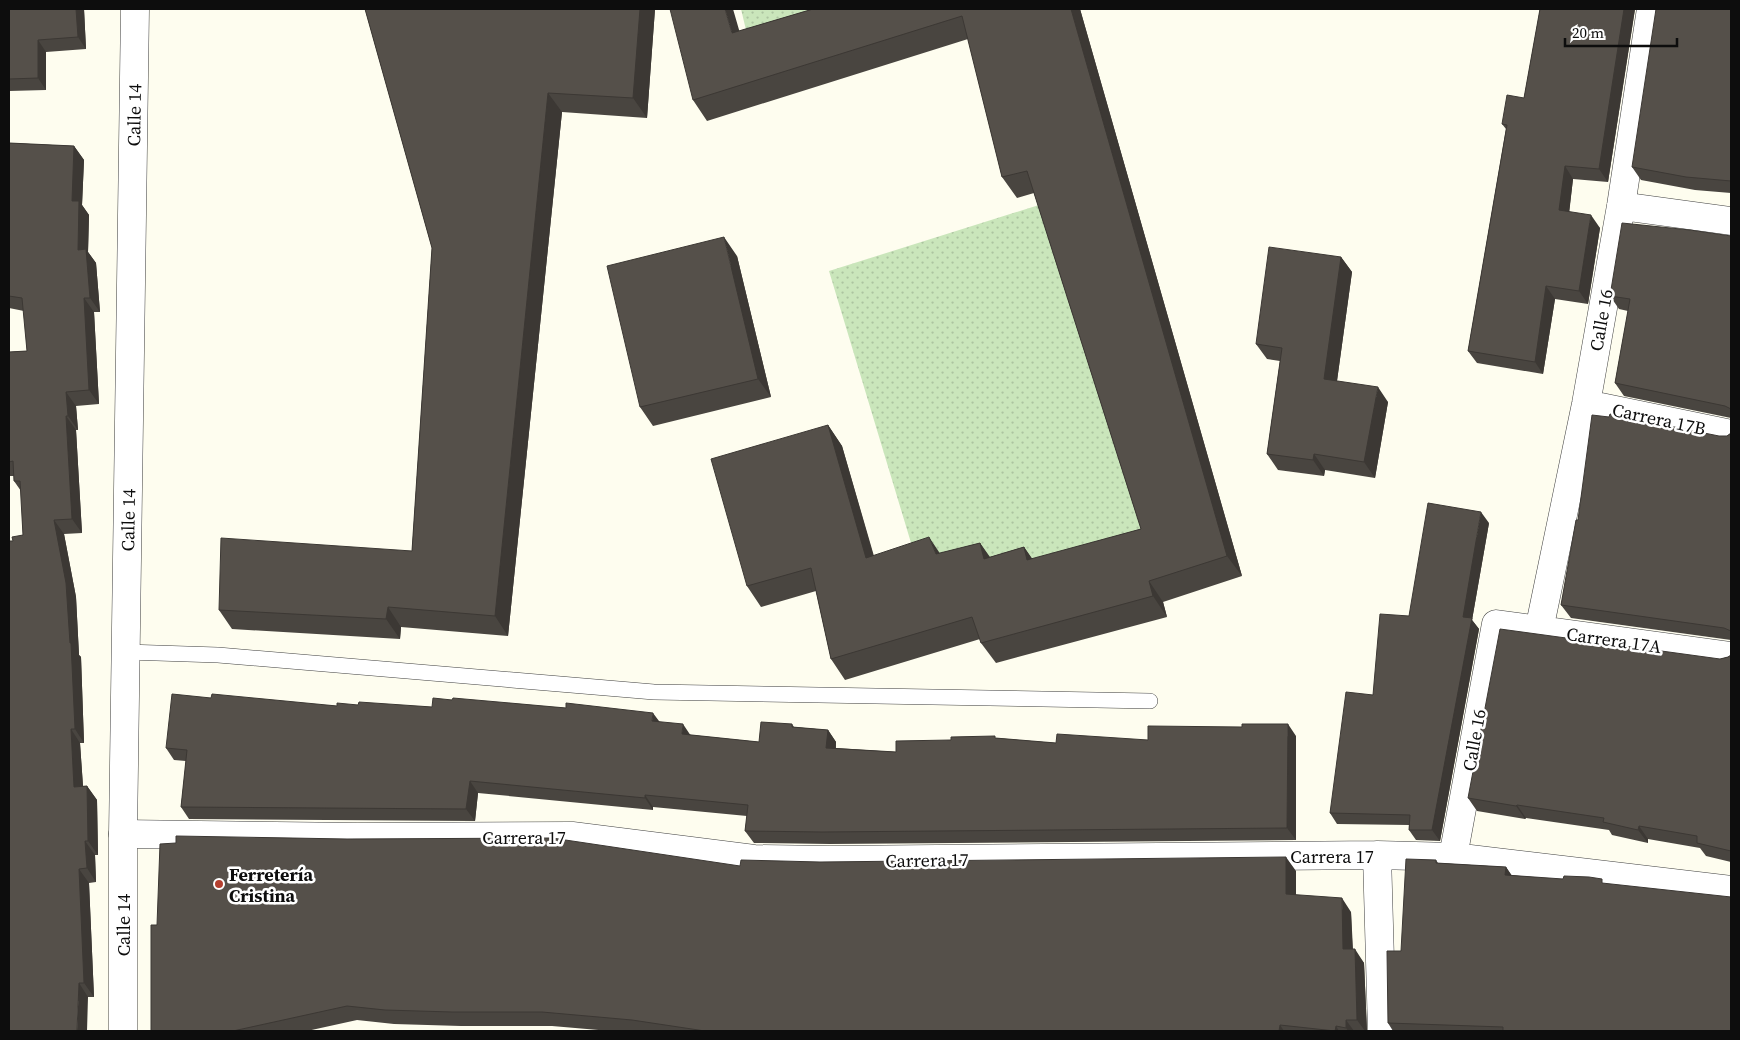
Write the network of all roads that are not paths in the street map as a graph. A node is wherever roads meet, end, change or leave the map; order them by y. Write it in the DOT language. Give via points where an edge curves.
graph roads {
  1 [pos="135,9"];
  2 [pos="1651,9"];
  3 [pos="1622,206"];
  4 [pos="1731,221"];
  5 [pos="1586,404"];
  6 [pos="1731,434"];
  7 [pos="1496,624"];
  8 [pos="1539,630"];
  9 [pos="126,652"];
  10 [pos="1731,656"];
  11 [pos="1150,701"];
  12 [pos="123,834"];
  13 [pos="1377,855"];
  14 [pos="1453,857"];
  15 [pos="1731,890"];
  16 [pos="123,1031"];
  17 [pos="1382,1031"];
  1 -- 9 [label="street, Calle 14"];
  2 -- 3 [label="street, Calle 16"];
  3 -- 4 [label="street"];
  3 -- 5 [label="street, Calle 16"];
  5 -- 6 [label="street, Carrera 17B"];
  5 -- 8 [label="street, Calle 16"];
  7 -- 8 [label="street, Carrera 17A"];
  7 -- 14 [label="street, Calle 16"];
  8 -- 10 [label="street, Carrera 17A"];
  9 -- 11 [label="lane" via="218,655 654,692"];
  9 -- 12 [label="street, Calle 14"];
  12 -- 13 [label="street, Carrera 17" via="572,836 754,858 830,860"];
  12 -- 16 [label="street, Calle 14"];
  13 -- 14 [label="street, Carrera 17"];
  13 -- 17 [label="street"];
  14 -- 15 [label="street, Carrera 17"];
}
